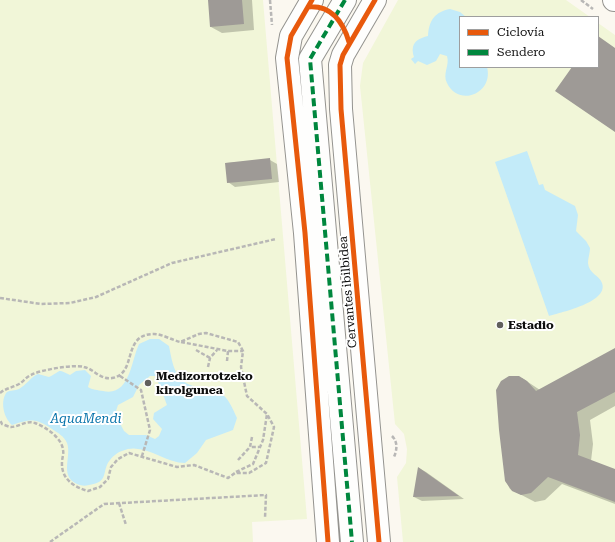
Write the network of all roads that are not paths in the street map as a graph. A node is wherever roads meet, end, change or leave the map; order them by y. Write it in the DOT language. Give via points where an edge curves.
graph roads {
  1 [pos="374,2"];
  2 [pos="310,3"];
  3 [pos="343,4"];
  4 [pos="350,42"];
  5 [pos="328,542"];
  6 [pos="352,542"];
  7 [pos="379,542"];
  1 -- 3 [label="street"];
  1 -- 4 [label="street, Cervantes ibilbidea"];
  2 -- 3 [label="street" via="316,7"];
  2 -- 5 [label="street" via="290,36 287,58 305,233"];
  3 -- 4 [label="street" via="343,24"];
  3 -- 6 [label="street, Cervantes ibilbidea" via="310,59"];
  4 -- 7 [label="street, Cervantes ibilbidea" via="340,65 341,108"];
}
